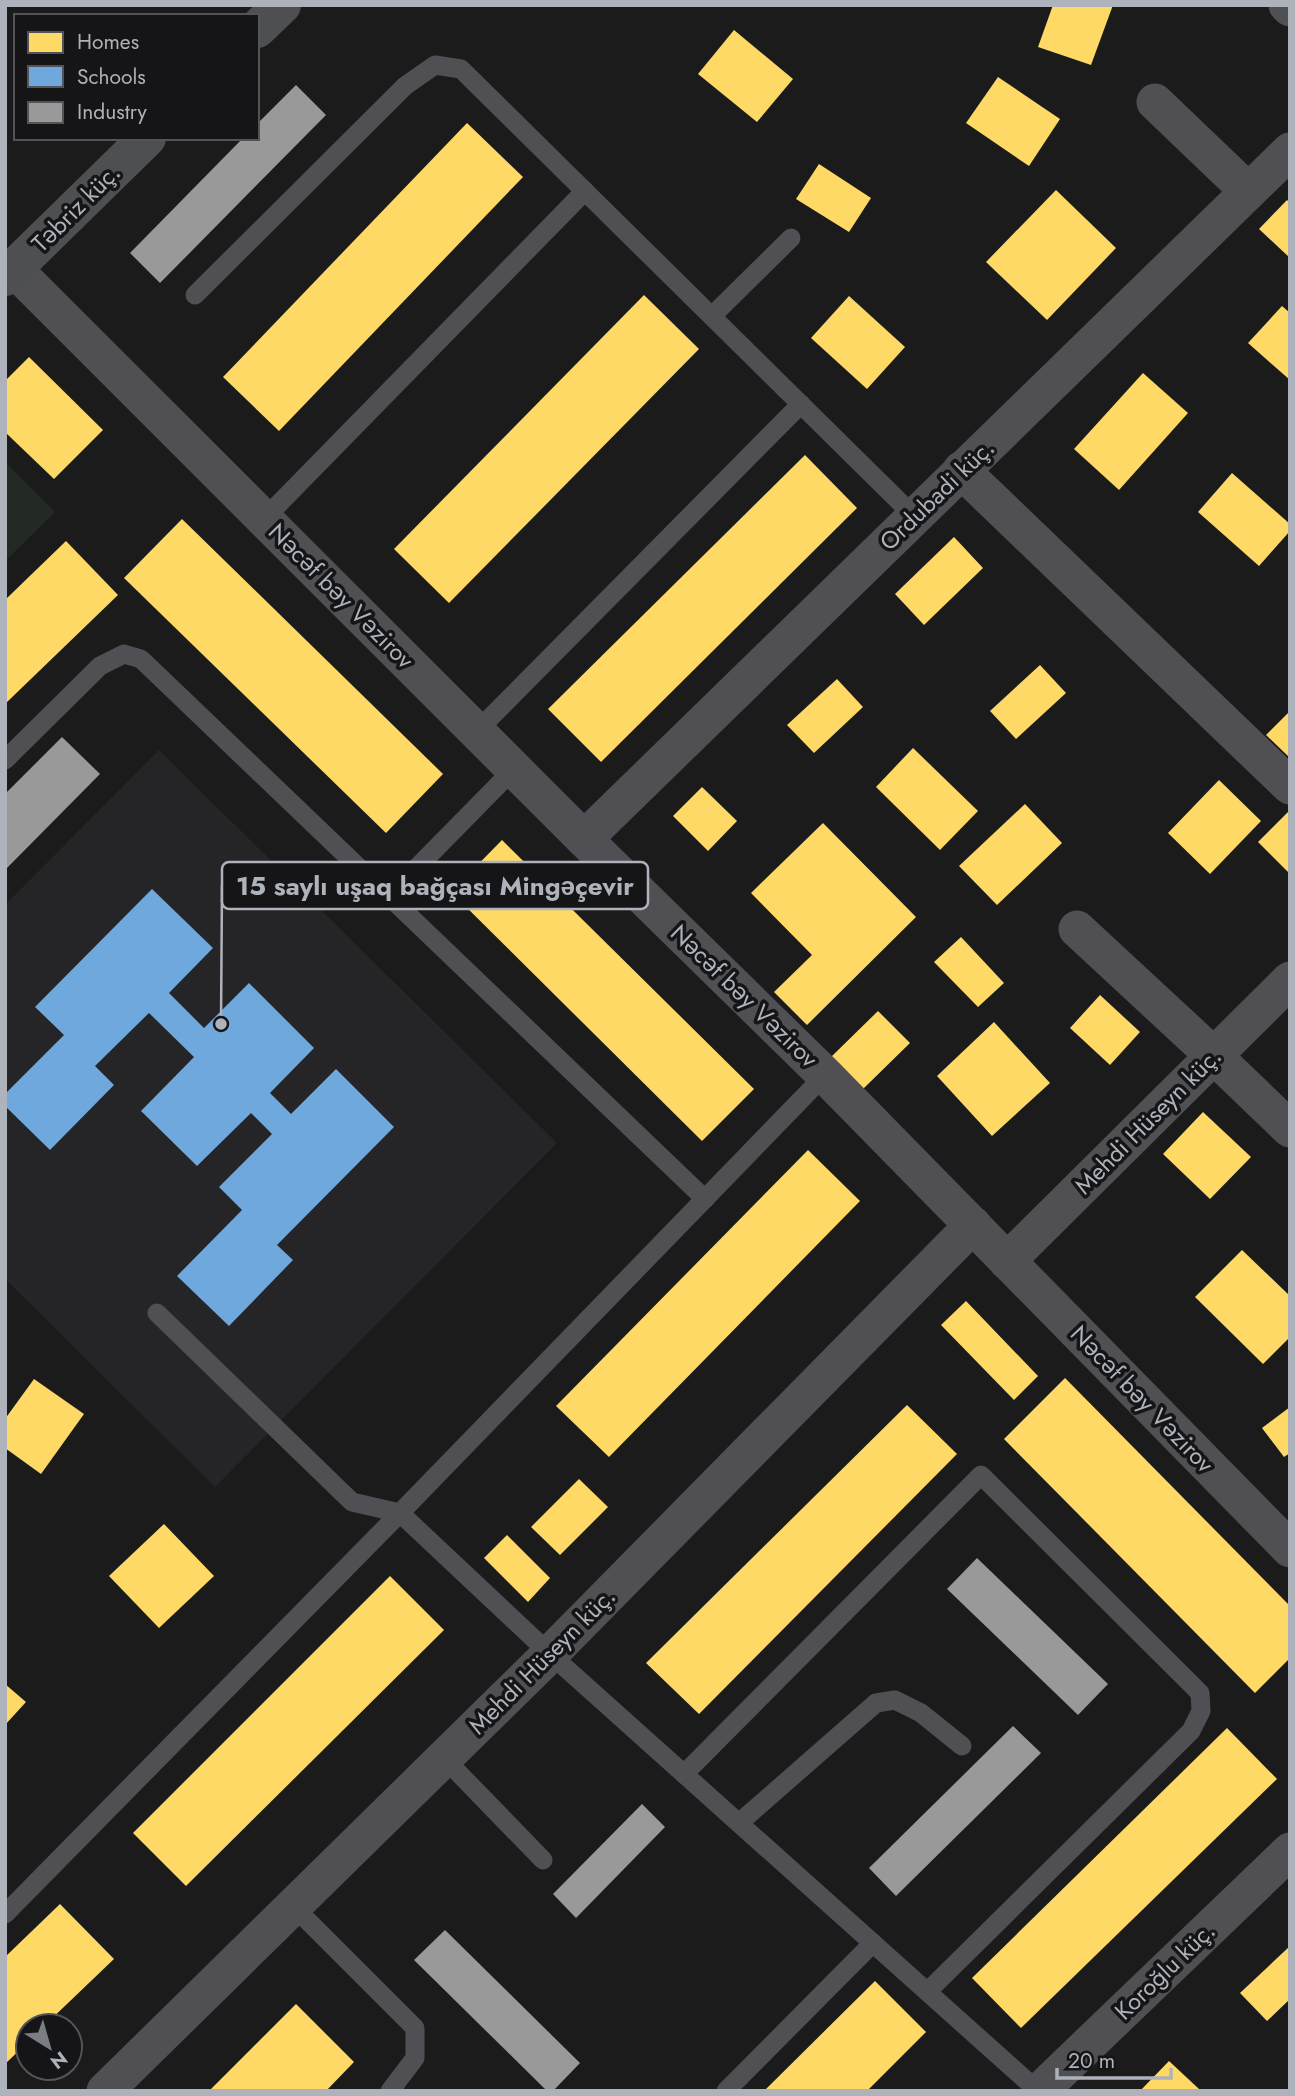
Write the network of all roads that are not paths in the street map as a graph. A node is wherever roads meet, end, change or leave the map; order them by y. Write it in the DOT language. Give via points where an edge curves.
graph roads {
  1 [pos="282,5"];
  2 [pos="259,27"];
  3 [pos="1155,102"];
  4 [pos="145,140"];
  5 [pos="1290,151"];
  6 [pos="585,191"];
  7 [pos="1248,191"];
  8 [pos="791,238"];
  9 [pos="10,273"];
  10 [pos="195,295"];
  11 [pos="712,316"];
  12 [pos="801,404"];
  13 [pos="961,470"];
  14 [pos="915,517"];
  15 [pos="264,519"];
  16 [pos="476,732"];
  17 [pos="5,760"];
  18 [pos="514,769"];
  19 [pos="1290,786"];
  20 [pos="584,839"];
  21 [pos="389,897"];
  22 [pos="1077,929"];
  23 [pos="1290,980"];
  24 [pos="1214,1056"];
  25 [pos="825,1075"];
  26 [pos="1290,1129"];
  27 [pos="705,1199"];
  28 [pos="973,1225"];
  29 [pos="1007,1261"];
  30 [pos="157,1313"];
  31 [pos="400,1513"];
  32 [pos="1290,1549"];
  33 [pos="551,1654"];
  34 [pos="962,1746"];
  35 [pos="444,1759"];
  36 [pos="684,1774"];
  37 [pos="739,1823"];
  38 [pos="1290,1851"];
  39 [pos="543,1860"];
  40 [pos="294,1907"];
  41 [pos="5,1913"];
  42 [pos="873,1943"];
  43 [pos="928,1991"];
  44 [pos="105,2091"];
  45 [pos="390,2091"];
  46 [pos="726,2091"];
  47 [pos="1039,2091"];
  1 -- 2 [label="main road"];
  3 -- 7 [label="street"];
  4 -- 9 [label="main road, Təbriz küç."];
  5 -- 7 [label="street, Ordubadi küç."];
  6 -- 10 [label="lane" via="461,69 435,65 405,86"];
  6 -- 11 [label="lane"];
  6 -- 15 [label="lane"];
  7 -- 13 [label="street, Ordubadi küç."];
  8 -- 11 [label="lane"];
  9 -- 15 [label="street, Nəcəf bəy Vəzirov"];
  11 -- 12 [label="lane"];
  12 -- 14 [label="lane"];
  12 -- 16 [label="lane"];
  13 -- 14 [label="street, Ordubadi küç."];
  13 -- 19 [label="street"];
  14 -- 20 [label="street, Ordubadi küç."];
  15 -- 16 [label="street, Nəcəf bəy Vəzirov"];
  16 -- 18 [label="street, Nəcəf bəy Vəzirov"];
  17 -- 21 [label="lane" via="100,666 124,654 141,659"];
  18 -- 20 [label="street, Nəcəf bəy Vəzirov"];
  18 -- 21 [label="lane"];
  20 -- 25 [label="street, Nəcəf bəy Vəzirov"];
  21 -- 27 [label="lane"];
  22 -- 24 [label="street"];
  23 -- 24 [label="street, Mehdi Hüseyn küç."];
  24 -- 26 [label="street"];
  24 -- 29 [label="street, Mehdi Hüseyn küç."];
  25 -- 27 [label="lane"];
  25 -- 28 [label="street, Nəcəf bəy Vəzirov"];
  27 -- 31 [label="lane"];
  28 -- 29 [label="street, Nəcəf bəy Vəzirov"];
  28 -- 33 [label="street, Mehdi Hüseyn küç."];
  29 -- 32 [label="street, Nəcəf bəy Vəzirov"];
  30 -- 31 [label="lane" via="352,1502"];
  31 -- 33 [label="lane"];
  31 -- 41 [label="lane"];
  33 -- 35 [label="street, Mehdi Hüseyn küç."];
  33 -- 36 [label="lane"];
  34 -- 37 [label="lane" via="904,1704 895,1700 876,1703"];
  35 -- 39 [label="lane"];
  35 -- 40 [label="street, Mehdi Hüseyn küç."];
  36 -- 37 [label="lane"];
  36 -- 43 [label="lane" via="981,1475 1200,1693 1201,1711 1191,1731"];
  37 -- 42 [label="lane"];
  38 -- 47 [label="street, Koroğlu küç."];
  40 -- 44 [label="street, Mehdi Hüseyn küç."];
  40 -- 45 [label="lane" via="415,2028 415,2058"];
  42 -- 43 [label="lane"];
  42 -- 46 [label="lane"];
  43 -- 47 [label="lane"];
}
